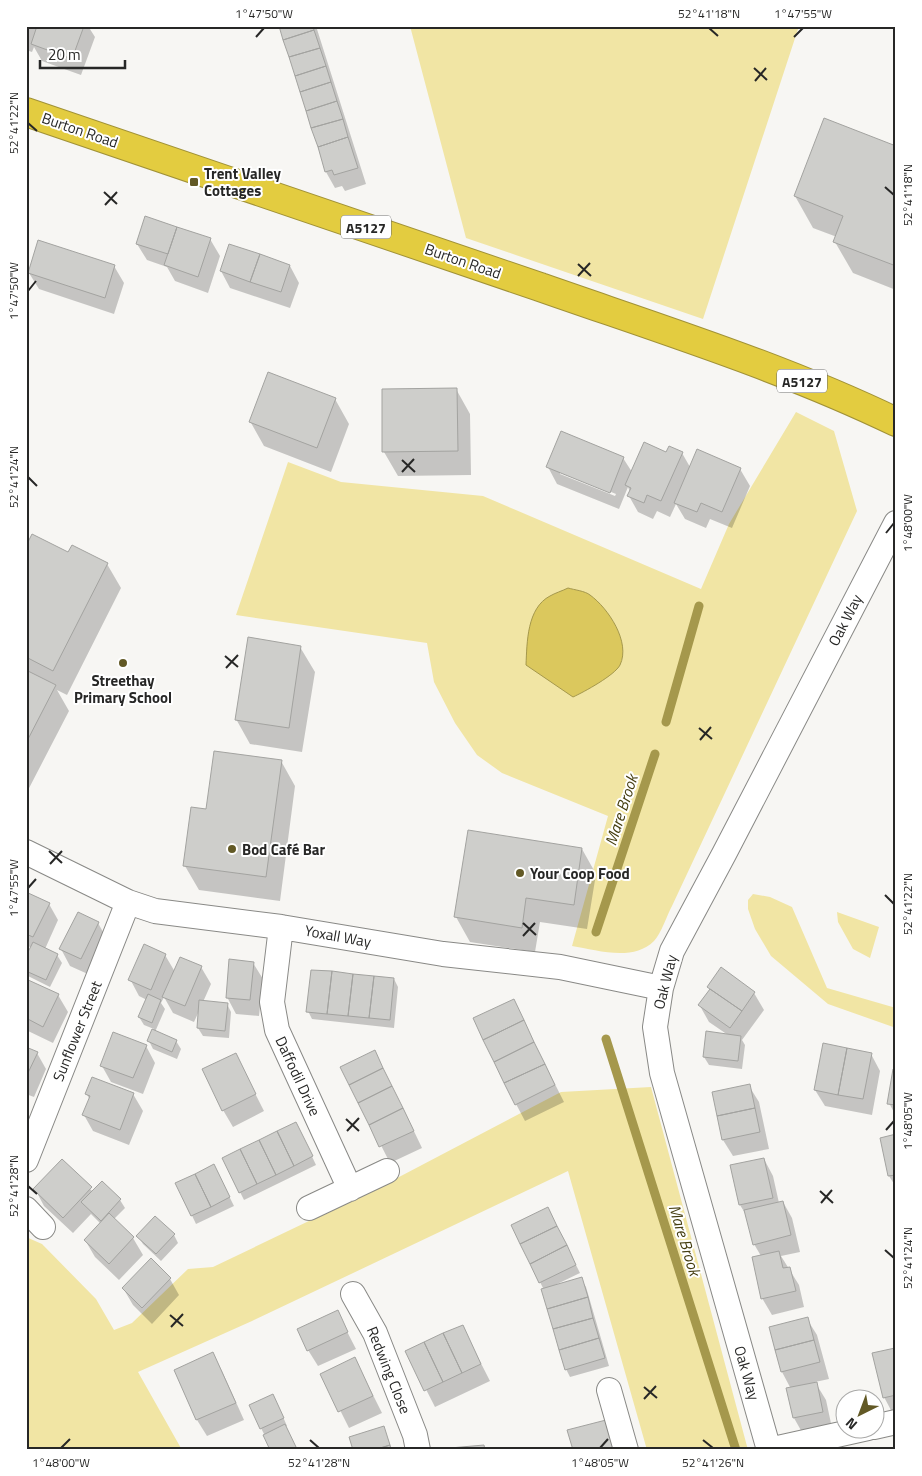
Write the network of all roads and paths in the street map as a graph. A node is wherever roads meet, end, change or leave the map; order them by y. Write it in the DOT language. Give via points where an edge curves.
graph roads {
  1 [pos="26,112"];
  2 [pos="896,422"];
  3 [pos="896,523"];
  4 [pos="26,852"];
  5 [pos="128,902"];
  6 [pos="281,927"];
  7 [pos="661,988"];
  8 [pos="26,1160"];
  9 [pos="387,1171"];
  10 [pos="350,1189"];
  11 [pos="310,1208"];
  12 [pos="26,1209"];
  13 [pos="43,1228"];
  14 [pos="353,1294"];
  15 [pos="609,1390"];
  16 [pos="834,1436"];
  17 [pos="418,1450"];
  18 [pos="626,1450"];
  19 [pos="769,1450"];
  1 -- 2 [label="highway, Burton Road / A5127" via="706,344 850,400"];
  3 -- 7 [label="street, Oak Way" via="672,951"];
  4 -- 5 [label="street, Yoxall Way"];
  5 -- 6 [label="street, Yoxall Way" via="156,912"];
  5 -- 8 [label="street, Sunflower Street"];
  6 -- 7 [label="street, Yoxall Way" via="443,954 560,967"];
  6 -- 10 [label="street, Daffodil Drive" via="272,1002 277,1030"];
  7 -- 19 [label="street, Oak Way" via="655,1027 662,1073"];
  9 -- 10 [label="street"];
  10 -- 11 [label="street"];
  12 -- 13 [label="street"];
  14 -- 17 [label="street, Redwing Close" via="375,1333"];
  15 -- 18 [label="street"];
  16 -- 19 [label="street"];
}
